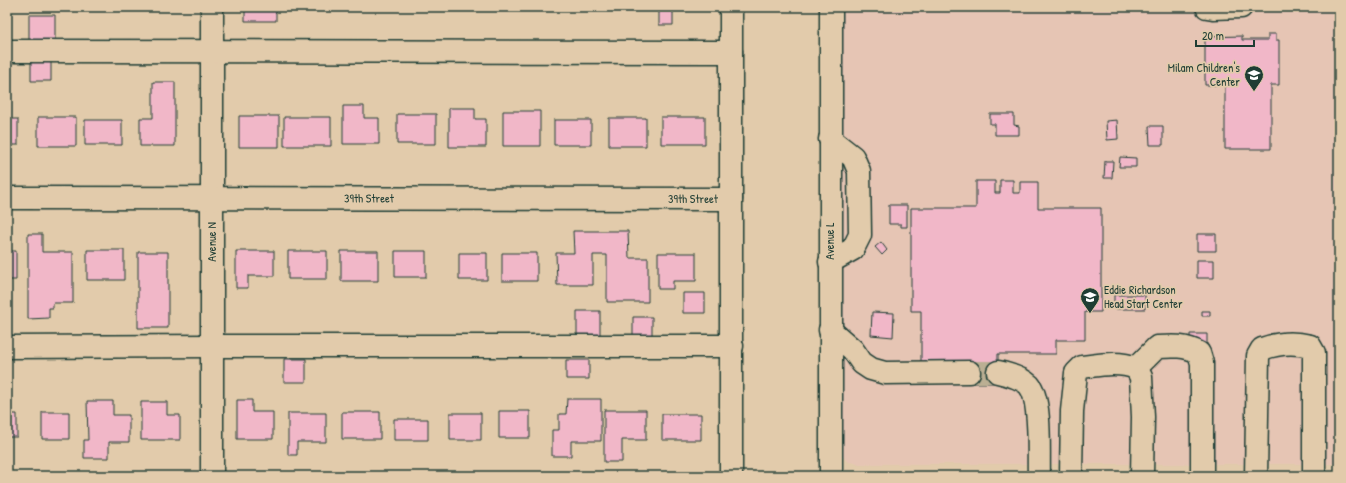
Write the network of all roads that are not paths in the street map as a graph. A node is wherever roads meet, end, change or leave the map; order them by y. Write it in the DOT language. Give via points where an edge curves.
graph roads {
  1 [pos="212,7"];
  2 [pos="731,7"];
  3 [pos="831,7"];
  4 [pos="1207,7"];
  5 [pos="1241,7"];
  6 [pos="7,52"];
  7 [pos="212,52"];
  8 [pos="731,52"];
  9 [pos="830,139"];
  10 [pos="7,198"];
  11 [pos="212,199"];
  12 [pos="732,199"];
  13 [pos="830,262"];
  14 [pos="830,330"];
  15 [pos="212,346"];
  16 [pos="732,346"];
  17 [pos="7,347"];
  18 [pos="1136,368"];
  19 [pos="969,372"];
  20 [pos="998,372"];
  21 [pos="212,476"];
  22 [pos="731,476"];
  23 [pos="831,476"];
  24 [pos="1038,476"];
  25 [pos="1071,476"];
  26 [pos="1142,476"];
  27 [pos="1202,476"];
  28 [pos="1256,476"];
  29 [pos="1314,476"];
  1 -- 7 [label="street, Avenue N"];
  2 -- 8 [label="street"];
  3 -- 9 [label="street, Avenue L"];
  4 -- 5 [label="street"];
  6 -- 7 [label="street"];
  7 -- 8 [label="street"];
  7 -- 11 [label="street, Avenue N"];
  8 -- 12 [label="street"];
  9 -- 13 [label="street, Avenue L"];
  9 -- 13 [label="street" via="853,157 859,171 860,235 853,248"];
  10 -- 11 [label="street, 39th Street"];
  11 -- 12 [label="street, 39th Street"];
  11 -- 15 [label="street, Avenue N"];
  12 -- 16 [label="street"];
  13 -- 14 [label="street, Avenue L"];
  14 -- 19 [label="street" via="871,369 885,373"];
  14 -- 23 [label="street, Avenue L"];
  15 -- 16 [label="street"];
  15 -- 17 [label="street"];
  15 -- 21 [label="street, Avenue N"];
  16 -- 22 [label="street"];
  18 -- 25 [label="street" via="1129,365 1101,364 1082,367 1076,374 1072,411"];
  18 -- 26 [label="street" via="1141,377"];
  18 -- 27 [label="street" via="1157,347 1182,346 1199,353 1202,363"];
  20 -- 24 [label="street" via="1012,375 1028,385 1035,399"];
  28 -- 29 [label="street" via="1258,356 1262,349 1275,344 1310,346 1314,353"];
}
